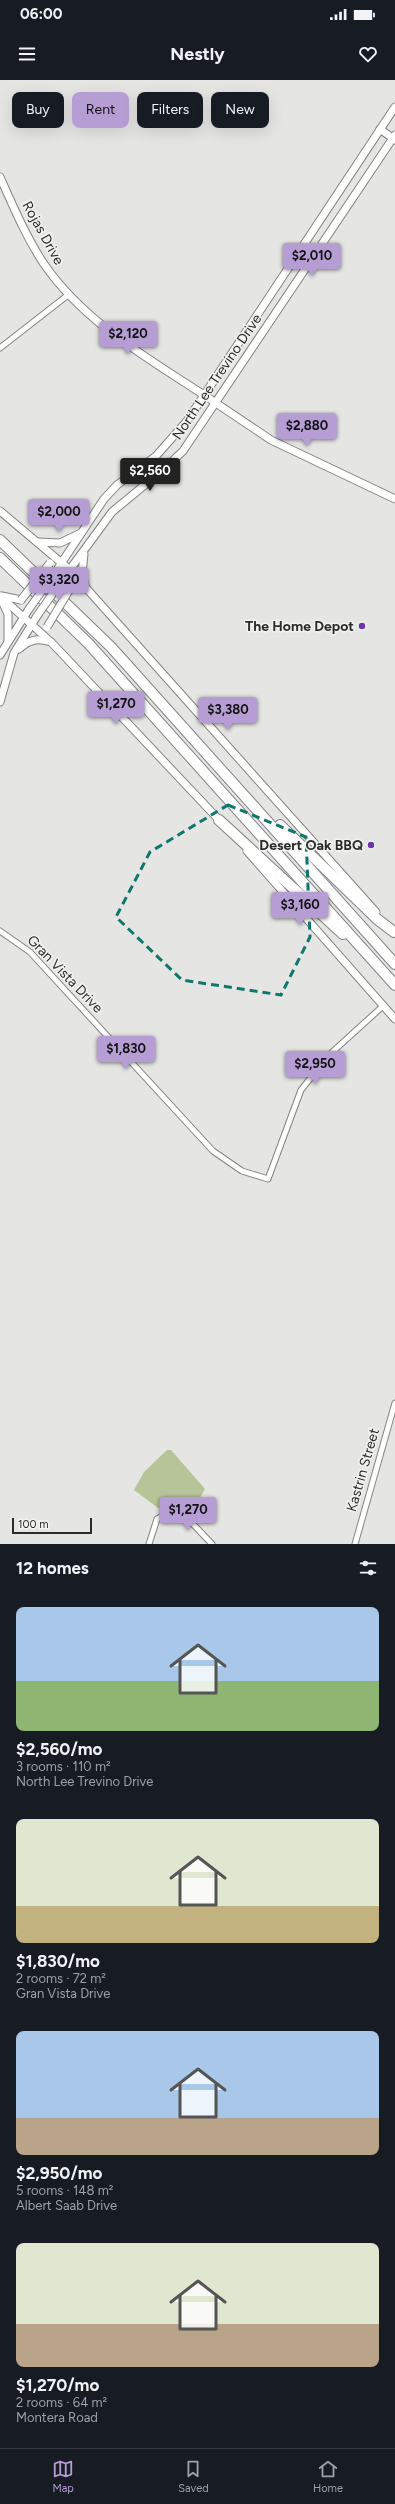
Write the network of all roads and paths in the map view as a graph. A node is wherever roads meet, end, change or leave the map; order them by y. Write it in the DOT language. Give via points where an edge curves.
graph roads {
  1 [pos="395,107"];
  2 [pos="380,129"];
  3 [pos="394,138"];
  4 [pos="0,177"];
  5 [pos="68,295"];
  6 [pos="0,348"];
  7 [pos="204,395"];
  8 [pos="215,404"];
  9 [pos="395,498"];
  10 [pos="0,511"];
  11 [pos="81,533"];
  12 [pos="0,540"];
  13 [pos="90,541"];
  14 [pos="38,542"];
  15 [pos="47,550"];
  16 [pos="0,558"];
  17 [pos="60,565"];
  18 [pos="68,573"];
  19 [pos="87,588"];
  20 [pos="0,596"];
  21 [pos="23,617"];
  22 [pos="32,624"];
  23 [pos="8,640"];
  24 [pos="52,643"];
  25 [pos="14,653"];
  26 [pos="0,655"];
  27 [pos="0,702"];
  28 [pos="208,753"];
  29 [pos="219,820"];
  30 [pos="0,931"];
  31 [pos="394,933"];
  32 [pos="362,948"];
  33 [pos="395,964"];
  34 [pos="395,985"];
  35 [pos="383,1006"];
  36 [pos="395,1019"];
  37 [pos="395,1403"];
  38 [pos="149,1544"];
  39 [pos="212,1544"];
  40 [pos="355,1544"];
  1 -- 2 [label="main road, North Lee Trevino Drive"];
  2 -- 3 [label="main road"];
  2 -- 7 [label="main road, North Lee Trevino Drive"];
  3 -- 8 [label="main road, North Lee Trevino Drive"];
  4 -- 5 [label="main road, Rojas Drive" via="34,249"];
  5 -- 6 [label="street"];
  5 -- 7 [label="main road, Rojas Drive" via="103,327"];
  7 -- 8 [label="main road, Rojas Drive"];
  7 -- 11 [label="main road, North Lee Trevino Drive" via="175,437 156,456 111,491"];
  8 -- 9 [label="main road, Rojas Drive" via="271,440"];
  8 -- 13 [label="main road, North Lee Trevino Drive" via="183,451 120,504"];
  10 -- 14 [label="main road"];
  11 -- 14 [label="main road" via="60,543"];
  11 -- 17 [label="main road, North Lee Trevino Drive"];
  12 -- 28 [label="highway" via="95,630"];
  13 -- 18 [label="main road, North Lee Trevino Drive"];
  13 -- 19 [label="main road" via="81,561"];
  14 -- 15 [label="main road"];
  15 -- 17 [label="main road"];
  15 -- 20 [label="main road, bridge" via="50,563 21,600"];
  16 -- 32 [label="highway" via="88,642"];
  17 -- 18 [label="main road"];
  17 -- 21 [label="main road, North Lee Trevino Drive, bridge"];
  18 -- 19 [label="main road"];
  18 -- 22 [label="main road, North Lee Trevino Drive, bridge"];
  19 -- 24 [label="main road, bridge" via="78,587 70,590 47,627"];
  19 -- 31 [label="main road"];
  20 -- 21 [label="main road"];
  20 -- 23 [label="main road" via="8,614"];
  21 -- 22 [label="main road"];
  21 -- 23 [label="main road, North Lee Trevino Drive"];
  22 -- 24 [label="main road"];
  22 -- 25 [label="main road, North Lee Trevino Drive"];
  23 -- 26 [label="main road, North Lee Trevino Drive"];
  24 -- 25 [label="main road" via="32,640"];
  24 -- 29 [label="main road"];
  25 -- 27 [label="main road, North Lee Trevino Drive"];
  28 -- 31 [label="highway" via="243,785 316,862"];
  28 -- 33 [label="highway"];
  29 -- 32 [label="highway" via="264,859 324,918"];
  29 -- 35 [label="main road"];
  30 -- 35 [label="street, Gran Vista Drive" via="30,952 213,1151 242,1171 268,1179 302,1090 329,1055"];
  32 -- 34 [label="highway"];
  35 -- 36 [label="main road"];
  37 -- 40 [label="street, Kastrin Street"];
  38 -- 39 [label="street" via="156,1522 161,1516 172,1514 191,1522"];
}
